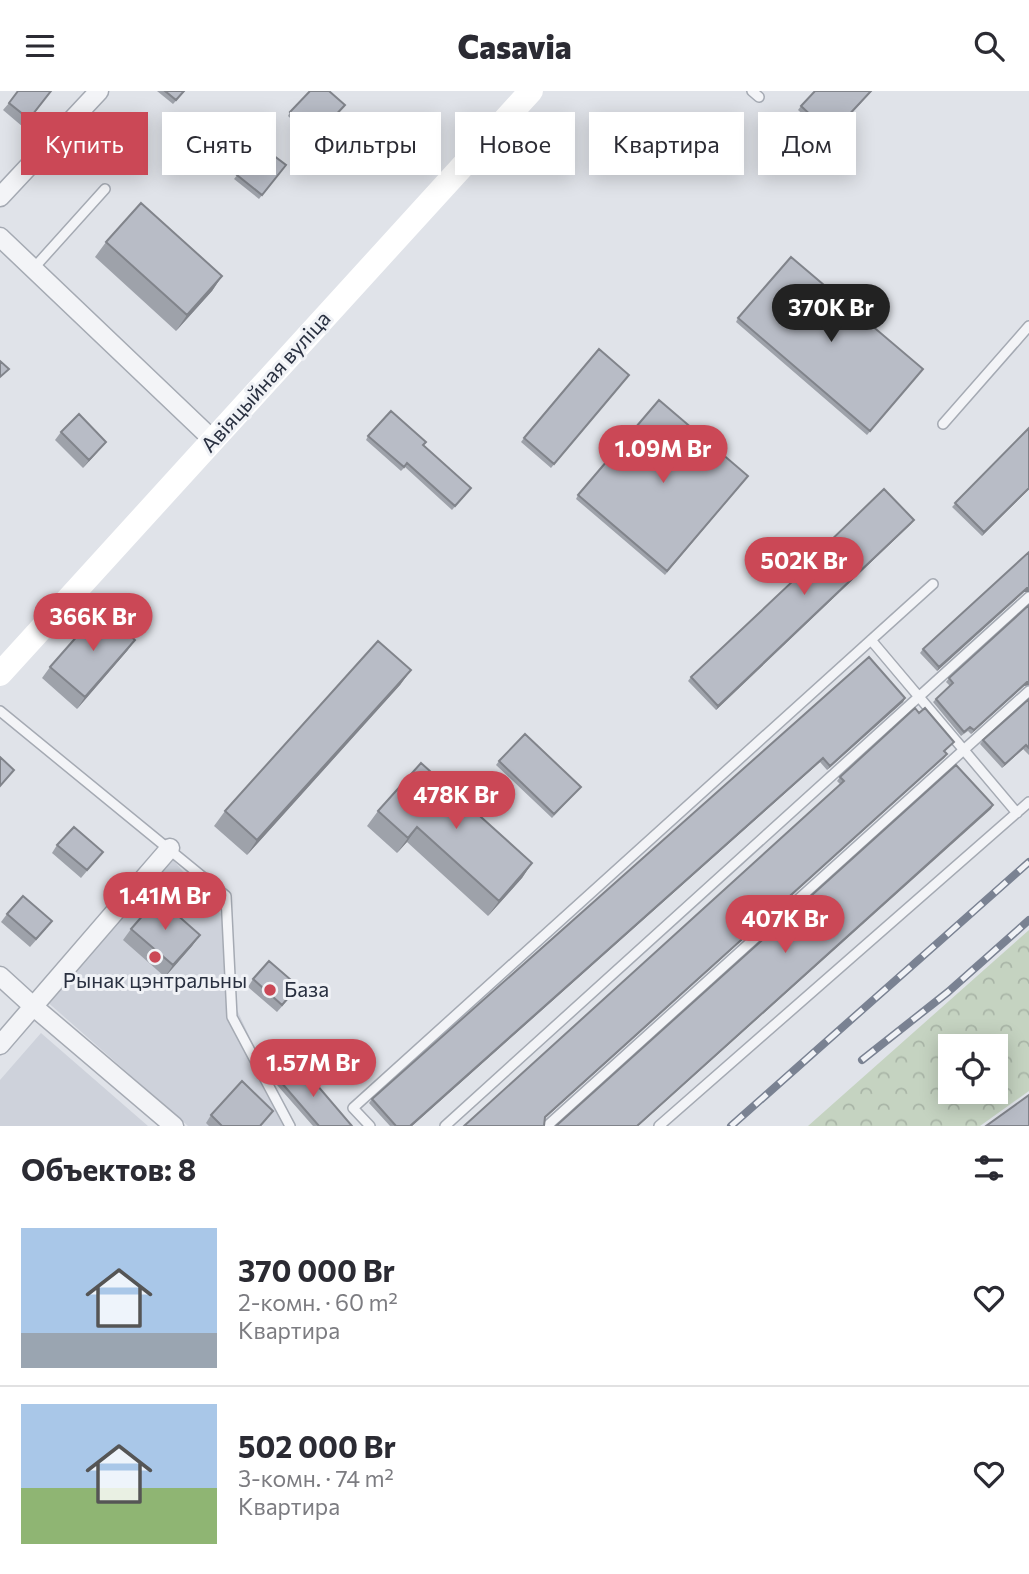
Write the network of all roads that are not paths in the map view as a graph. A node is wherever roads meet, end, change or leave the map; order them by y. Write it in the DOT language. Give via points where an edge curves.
graph roads {
  1 [pos="99,91"];
  2 [pos="531,91"];
  3 [pos="105,189"];
  4 [pos="0,197"];
  5 [pos="0,237"];
  6 [pos="33,269"];
  7 [pos="1029,326"];
  8 [pos="943,424"];
  9 [pos="213,440"];
  10 [pos="933,584"];
  11 [pos="1029,597"];
  12 [pos="871,640"];
  13 [pos="0,674"];
  14 [pos="1029,691"];
  15 [pos="919,696"];
  16 [pos="0,711"];
  17 [pos="964,750"];
  18 [pos="1029,802"];
  19 [pos="1017,813"];
  20 [pos="170,848"];
  21 [pos="0,976"];
  22 [pos="34,1007"];
  23 [pos="0,1045"];
  24 [pos="174,1126"];
  25 [pos="290,1126"];
  26 [pos="370,1126"];
  27 [pos="445,1126"];
  28 [pos="547,1126"];
  29 [pos="659,1126"];
  1 -- 4 [label="street"];
  2 -- 9 [label="street, Авіяцыйная вуліца"];
  3 -- 6 [label="lane"];
  5 -- 6 [label="street"];
  6 -- 9 [label="street"];
  7 -- 8 [label="lane"];
  9 -- 13 [label="street, Авіяцыйная вуліца"];
  10 -- 12 [label="lane"];
  11 -- 15 [label="lane"];
  12 -- 15 [label="lane"];
  12 -- 26 [label="lane" via="353,1108"];
  14 -- 17 [label="lane"];
  15 -- 17 [label="lane"];
  15 -- 27 [label="lane"];
  16 -- 20 [label="lane"];
  17 -- 19 [label="lane"];
  17 -- 28 [label="lane"];
  18 -- 19 [label="lane"];
  19 -- 29 [label="lane"];
  20 -- 22 [label="street"];
  20 -- 25 [label="lane" via="226,896 232,1017"];
  21 -- 22 [label="street"];
  22 -- 23 [label="street"];
  22 -- 24 [label="street"];
}
